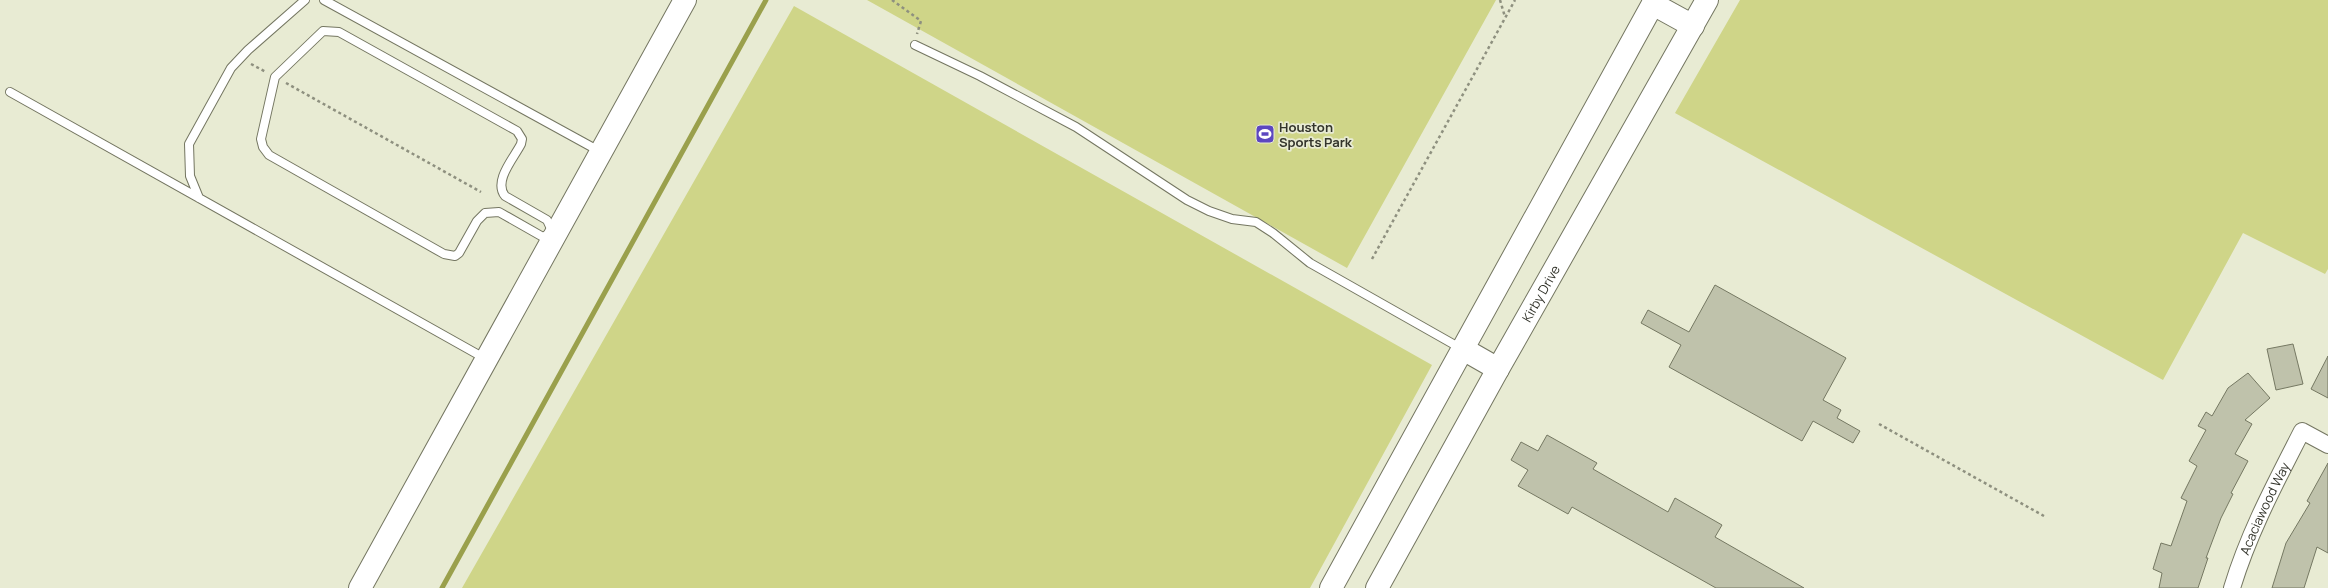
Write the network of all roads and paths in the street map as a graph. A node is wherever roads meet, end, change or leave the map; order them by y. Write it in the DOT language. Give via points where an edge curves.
graph roads {
  1 [pos="305,0"];
  2 [pos="324,0"];
  3 [pos="685,0"];
  4 [pos="892,0"];
  5 [pos="1500,0"];
  6 [pos="1515,0"];
  7 [pos="1707,0"];
  8 [pos="1651,1"];
  9 [pos="1505,18"];
  10 [pos="1693,26"];
  11 [pos="914,44"];
  12 [pos="240,58"];
  13 [pos="275,77"];
  14 [pos="10,92"];
  15 [pos="601,152"];
  16 [pos="481,192"];
  17 [pos="199,198"];
  18 [pos="553,234"];
  19 [pos="1372,259"];
  20 [pos="1463,349"];
  21 [pos="486,360"];
  22 [pos="1498,369"];
  23 [pos="1880,424"];
  24 [pos="2328,445"];
  25 [pos="2044,516"];
  26 [pos="360,588"];
  27 [pos="1331,588"];
  28 [pos="1377,588"];
  29 [pos="2232,588"];
  1 -- 12 [label="lane"];
  2 -- 15 [label="lane"];
  3 -- 15 [label="street"];
  4 -- 11 [label="path" via="921,21"];
  5 -- 9 [label="path"];
  6 -- 9 [label="path"];
  7 -- 10 [label="street, Kirby Drive"];
  8 -- 10 [label="street"];
  8 -- 20 [label="street"];
  9 -- 19 [label="path"];
  10 -- 22 [label="street, Kirby Drive"];
  11 -- 20 [label="lane" via="1076,127 1187,200 1232,219 1256,222 1310,263"];
  12 -- 13 [label="path"];
  12 -- 17 [label="lane" via="231,68 189,144 190,176"];
  13 -- 16 [label="path"];
  13 -- 18 [label="lane" via="261,139 269,155 449,256 459,253 477,221 485,213 499,212 543,237"];
  13 -- 18 [label="lane" via="323,31 331,30 339,32 517,131 522,138 521,144 504,176 501,191 505,196 548,220"];
  14 -- 17 [label="lane"];
  15 -- 18 [label="street"];
  17 -- 21 [label="lane"];
  18 -- 21 [label="street"];
  20 -- 22 [label="street"];
  20 -- 27 [label="street"];
  21 -- 26 [label="street"];
  22 -- 28 [label="street, Kirby Drive"];
  23 -- 25 [label="path"];
  24 -- 29 [label="street, Acaciawood Way" via="2302,430 2259,514"];
}
